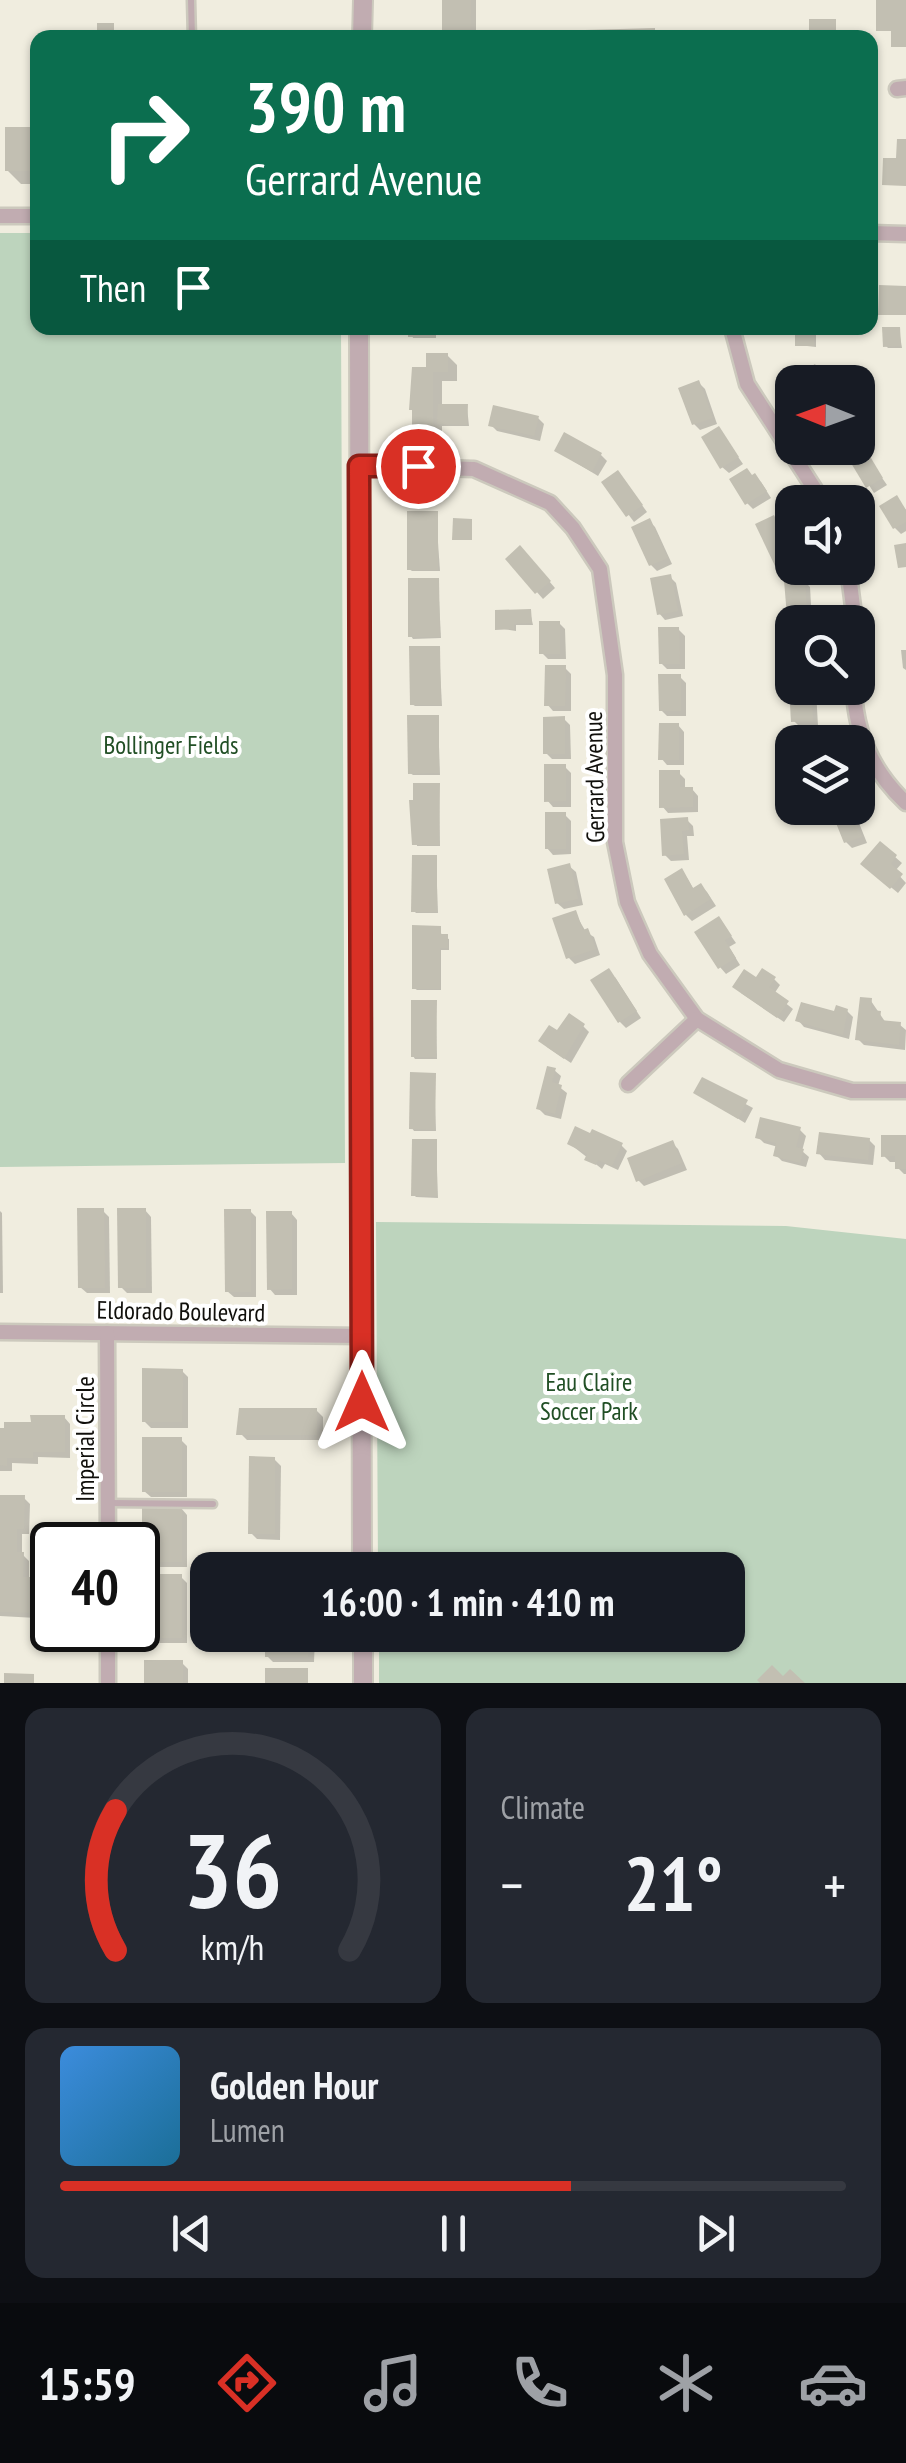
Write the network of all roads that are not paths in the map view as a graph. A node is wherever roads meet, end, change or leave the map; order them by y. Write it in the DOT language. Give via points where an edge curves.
graph roads {
  1 [pos="192,0"];
  2 [pos="363,0"];
  3 [pos="192,30"];
  4 [pos="362,30"];
  5 [pos="0,216"];
  6 [pos="30,216"];
  7 [pos="878,233"];
  8 [pos="906,234"];
  9 [pos="359,335"];
  10 [pos="734,335"];
  11 [pos="359,466"];
  12 [pos="813,485"];
  13 [pos="856,705"];
  14 [pos="906,803"];
  15 [pos="697,1019"];
  16 [pos="628,1084"];
  17 [pos="906,1092"];
  18 [pos="0,1332"];
  19 [pos="106,1333"];
  20 [pos="361,1336"];
  21 [pos="107,1504"];
  22 [pos="212,1504"];
  23 [pos="107,1522"];
  24 [pos="362,1552"];
  25 [pos="108,1652"];
  26 [pos="363,1652"];
  27 [pos="108,1683"];
  28 [pos="363,1683"];
  1 -- 3 [label="lane"];
  2 -- 4 [label="street"];
  5 -- 6 [label="street"];
  7 -- 8 [label="street"];
  9 -- 11 [label="street"];
  10 -- 12 [label="street" via="747,384"];
  11 -- 15 [label="street, Gerrard Avenue" via="474,469 515,486 550,502 600,570 615,675 615,842 627,902 650,954"];
  11 -- 20 [label="street"];
  13 -- 14 [label="street" via="875,770"];
  15 -- 16 [label="street"];
  15 -- 17 [label="street, Gerrard Avenue" via="779,1070 852,1091"];
  18 -- 19 [label="street, Eldorado Boulevard"];
  19 -- 20 [label="street, Eldorado Boulevard"];
  19 -- 21 [label="street, Imperial Circle"];
  20 -- 24 [label="street"];
  21 -- 22 [label="lane"];
  21 -- 23 [label="street, Imperial Circle"];
  25 -- 27 [label="street"];
  26 -- 28 [label="street"];
}
